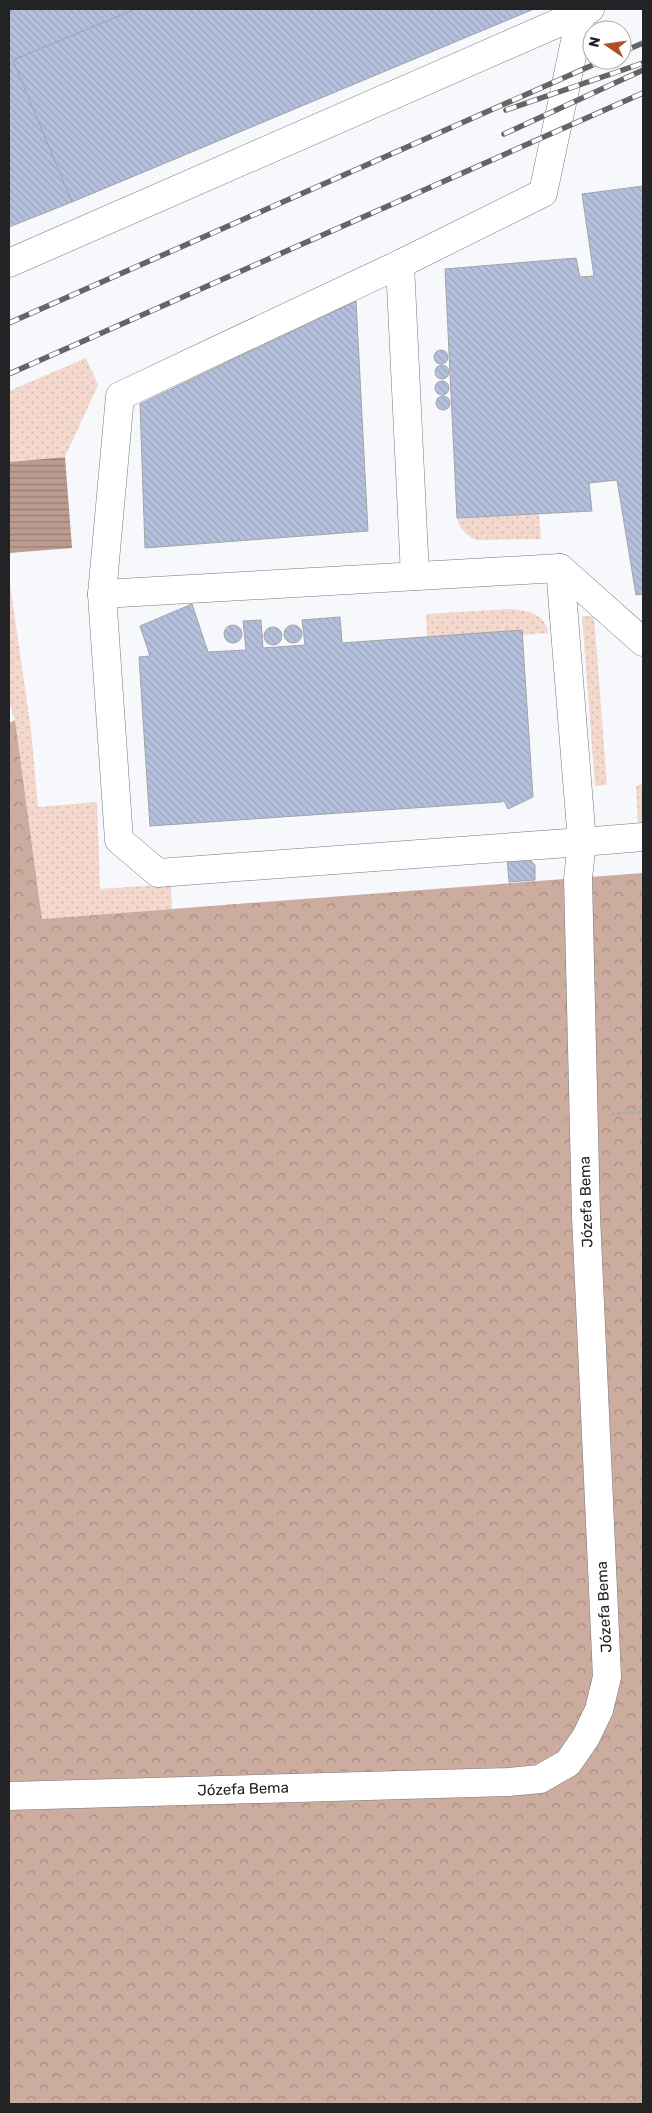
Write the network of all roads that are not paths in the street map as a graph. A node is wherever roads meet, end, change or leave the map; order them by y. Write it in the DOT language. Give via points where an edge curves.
graph roads {
  1 [pos="586,11"];
  2 [pos="9,263"];
  3 [pos="400,264"];
  4 [pos="560,568"];
  5 [pos="415,576"];
  6 [pos="102,594"];
  7 [pos="643,642"];
  8 [pos="643,837"];
  9 [pos="582,842"];
  10 [pos="9,1796"];
  1 -- 2 [label="street"];
  1 -- 3 [label="street" via="574,45 543,193"];
  3 -- 5 [label="street"];
  3 -- 6 [label="street" via="120,396"];
  4 -- 5 [label="street"];
  4 -- 7 [label="street"];
  4 -- 9 [label="street, Józefa Bema"];
  5 -- 6 [label="street"];
  6 -- 9 [label="street" via="119,840 158,873"];
  8 -- 9 [label="street"];
  9 -- 10 [label="street, Józefa Bema" via="578,878 586,1216 607,1677 599,1710 586,1737 568,1763 540,1779"];
}
